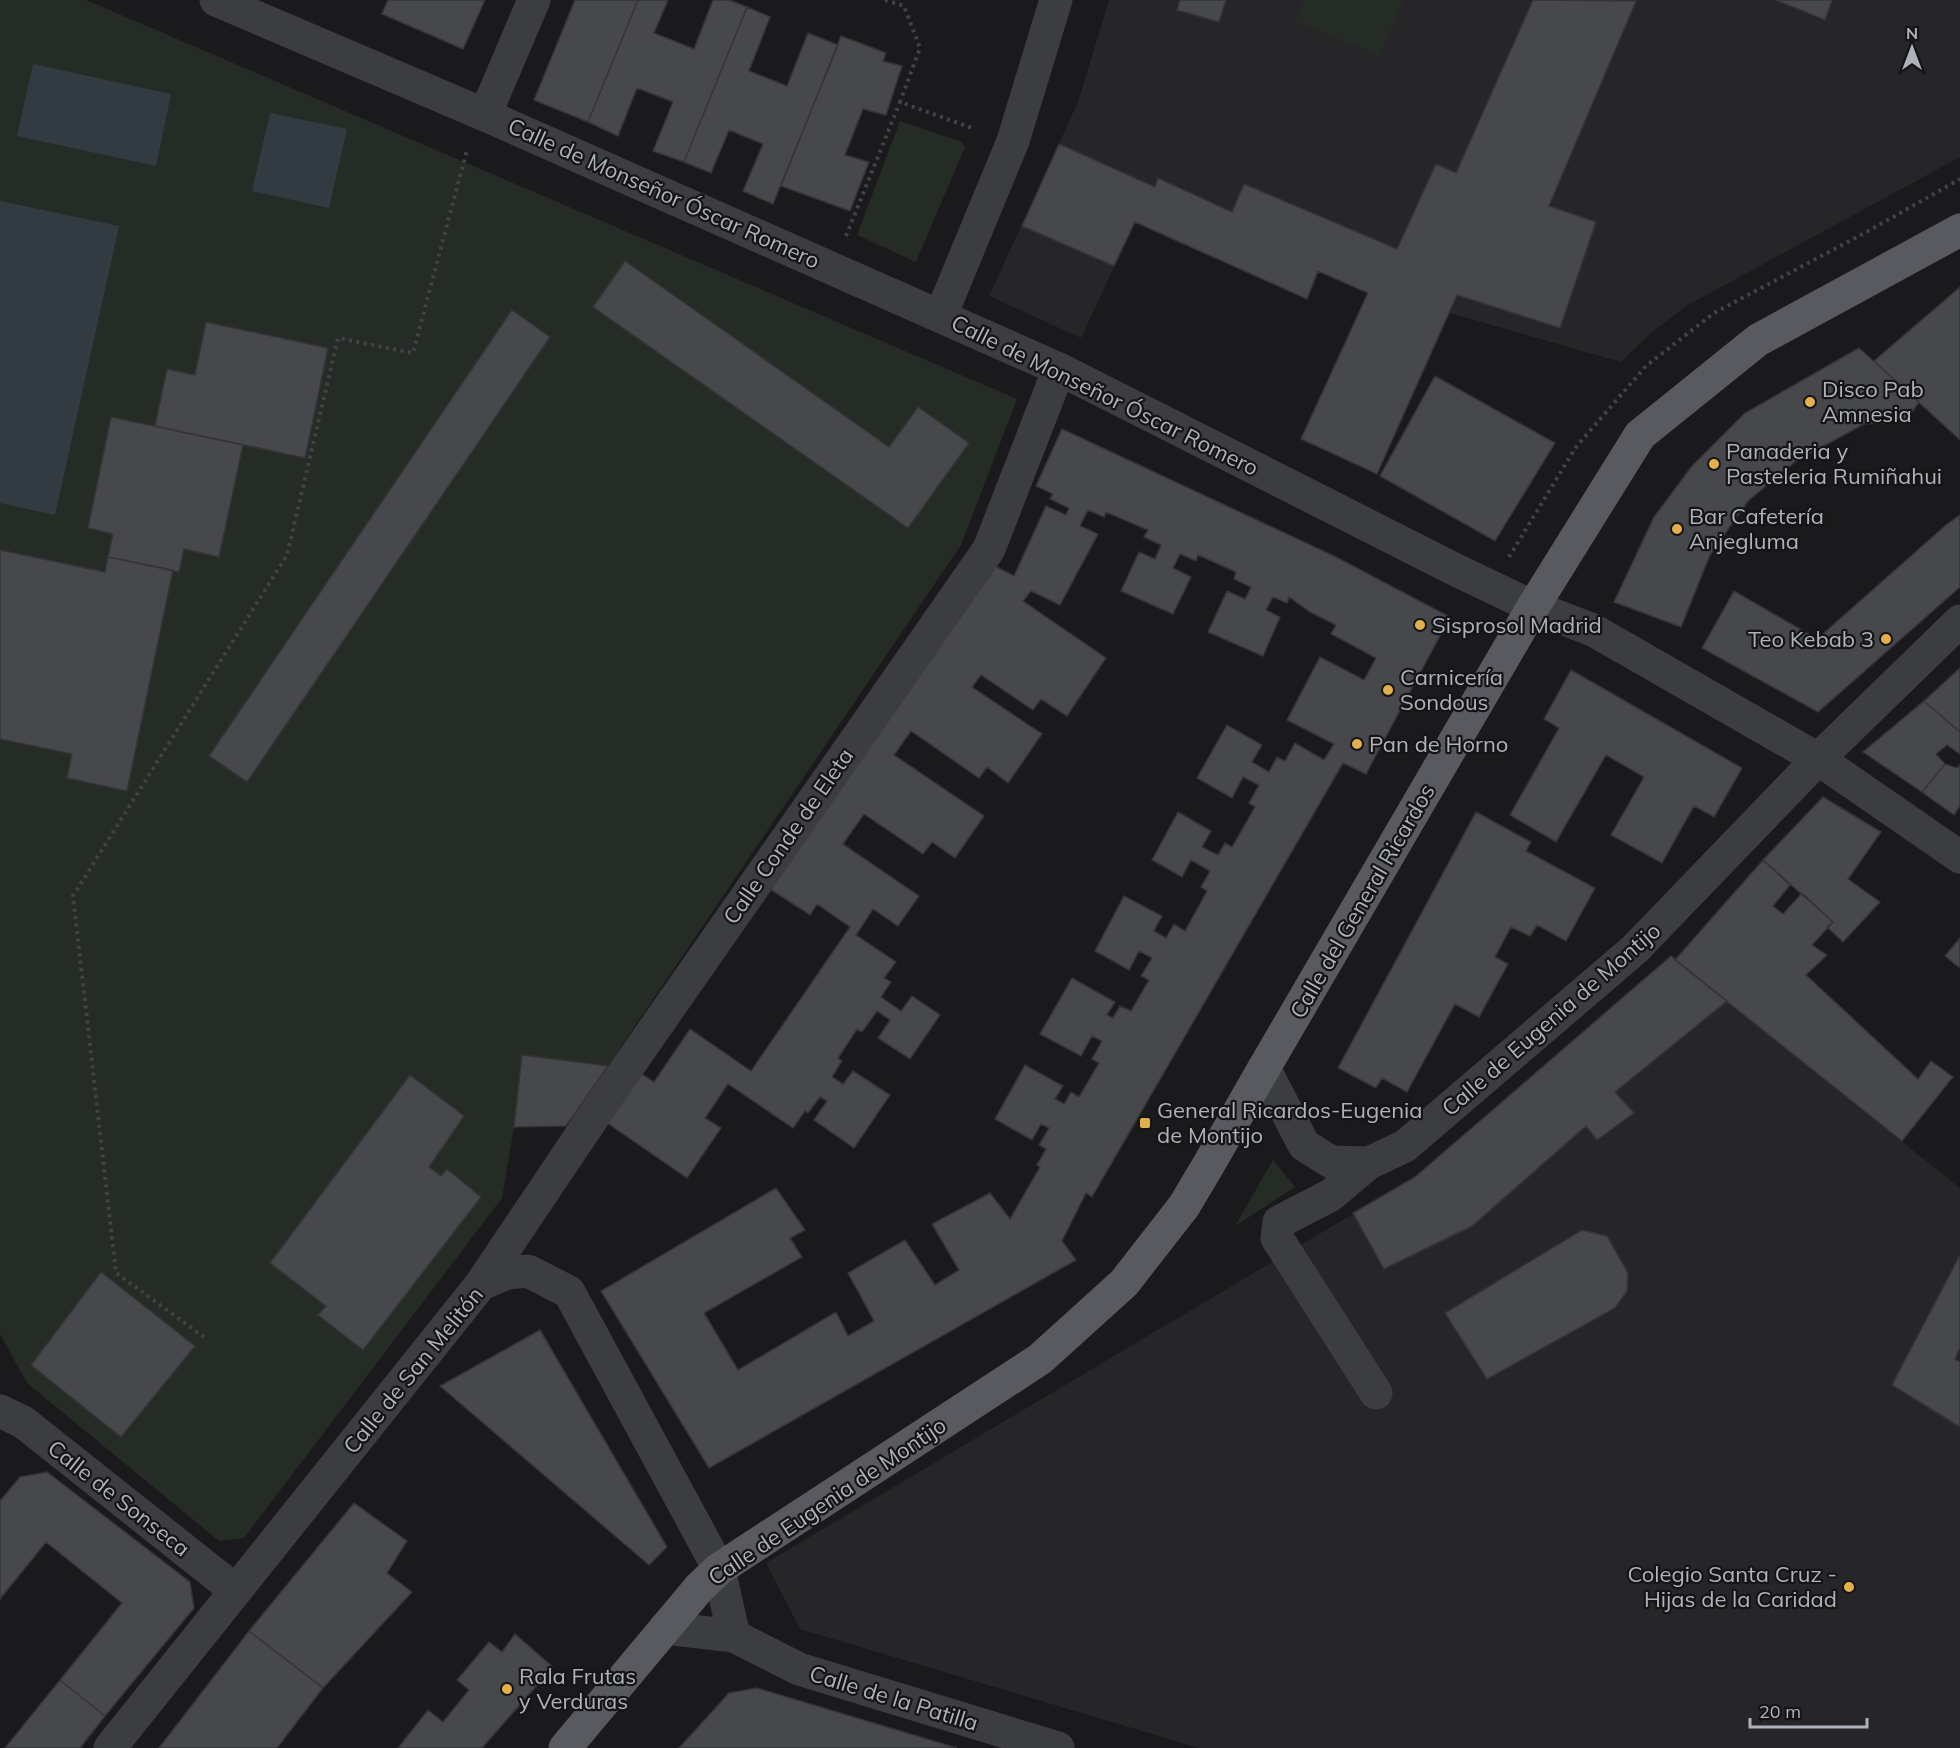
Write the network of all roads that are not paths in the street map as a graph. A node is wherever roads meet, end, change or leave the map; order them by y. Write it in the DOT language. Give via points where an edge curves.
graph roads {
  1 [pos="216,0"];
  2 [pos="534,0"];
  3 [pos="1056,0"];
  4 [pos="486,115"];
  5 [pos="1960,230"];
  6 [pos="941,315"];
  7 [pos="1059,369"];
  8 [pos="1533,607"];
  9 [pos="1960,621"];
  10 [pos="1818,759"];
  11 [pos="1960,857"];
  12 [pos="1264,1068"];
  13 [pos="1369,1163"];
  14 [pos="481,1284"];
  15 [pos="1040,1359"];
  16 [pos="1376,1393"];
  17 [pos="0,1411"];
  18 [pos="719,1569"];
  19 [pos="235,1590"];
  20 [pos="665,1628"];
  21 [pos="734,1636"];
  22 [pos="110,1748"];
  23 [pos="565,1748"];
  24 [pos="1058,1748"];
  1 -- 4 [label="street, Calle de Monseñor Óscar Romero"];
  2 -- 4 [label="street"];
  3 -- 6 [label="street" via="1013,141"];
  4 -- 6 [label="street, Calle de Monseñor Óscar Romero"];
  5 -- 8 [label="main road, Calle del General Ricardos" via="1758,340 1640,435"];
  6 -- 7 [label="street, Calle de Monseñor Óscar Romero"];
  7 -- 8 [label="street, Calle de Monseñor Óscar Romero"];
  7 -- 14 [label="street, Calle Conde de Eleta" via="989,549"];
  8 -- 10 [label="street, Calle de Monseñor Óscar Romero" via="1593,630"];
  8 -- 12 [label="main road, Calle del General Ricardos"];
  9 -- 10 [label="street, Calle de Eugenia de Montijo"];
  10 -- 11 [label="street, Calle de Monseñor Óscar Romero"];
  10 -- 13 [label="street, Calle de Eugenia de Montijo" via="1635,949 1405,1146"];
  12 -- 13 [label="street, Calle de Eugenia de Montijo" via="1304,1145 1331,1162"];
  12 -- 15 [label="main road, Calle del General Ricardos" via="1184,1206 1138,1266"];
  13 -- 16 [label="street" via="1331,1195 1280,1222 1277,1238"];
  14 -- 18 [label="street, Calle de San Melitón" via="507,1273 528,1271 569,1292"];
  14 -- 19 [label="street, Calle de San Melitón"];
  15 -- 18 [label="main road, Calle de Eugenia de Montijo"];
  17 -- 19 [label="street, Calle de Sonseca" via="23,1422"];
  18 -- 20 [label="main road, Calle de Eugenia de Montijo"];
  18 -- 21 [label="street"];
  19 -- 22 [label="street, Calle de San Melitón"];
  20 -- 21 [label="street, Calle de la Patilla"];
  20 -- 23 [label="main road, Calle de Eugenia de Montijo"];
  21 -- 24 [label="street, Calle de la Patilla" via="798,1669"];
}
